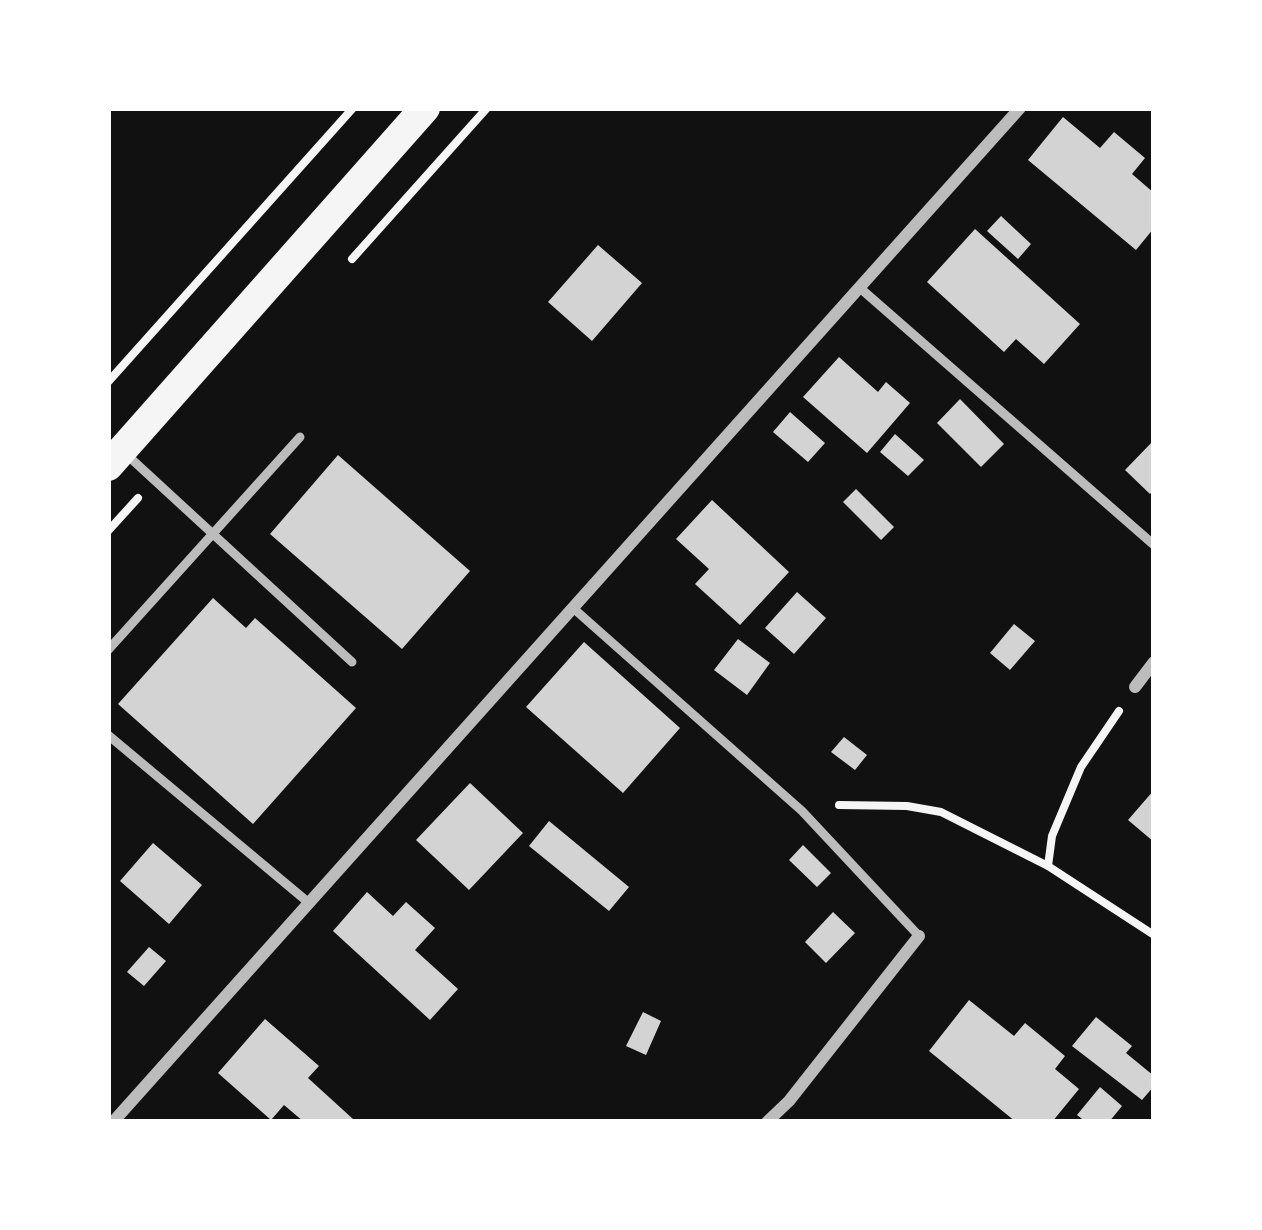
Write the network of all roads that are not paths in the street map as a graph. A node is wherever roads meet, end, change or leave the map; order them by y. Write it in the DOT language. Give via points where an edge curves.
graph roads {
  1 [pos="425,108"];
  2 [pos="1020,108"];
  3 [pos="860,288"];
  4 [pos="301,437"];
  5 [pos="115,458"];
  6 [pos="213,534"];
  7 [pos="1154,545"];
  8 [pos="573,608"];
  9 [pos="108,650"];
  10 [pos="352,662"];
  11 [pos="1154,662"];
  12 [pos="1135,687"];
  13 [pos="108,735"];
  14 [pos="309,903"];
  15 [pos="920,936"];
  16 [pos="113,1122"];
  17 [pos="767,1122"];
  1 -- 5 [label="main road"];
  2 -- 3 [label="street"];
  3 -- 7 [label="lane"];
  3 -- 8 [label="street"];
  4 -- 6 [label="lane"];
  5 -- 6 [label="lane"];
  6 -- 9 [label="lane"];
  6 -- 10 [label="lane"];
  8 -- 14 [label="street"];
  8 -- 15 [label="lane" via="802,811"];
  11 -- 12 [label="street"];
  13 -- 14 [label="lane"];
  14 -- 16 [label="street"];
  15 -- 17 [label="street"];
}
